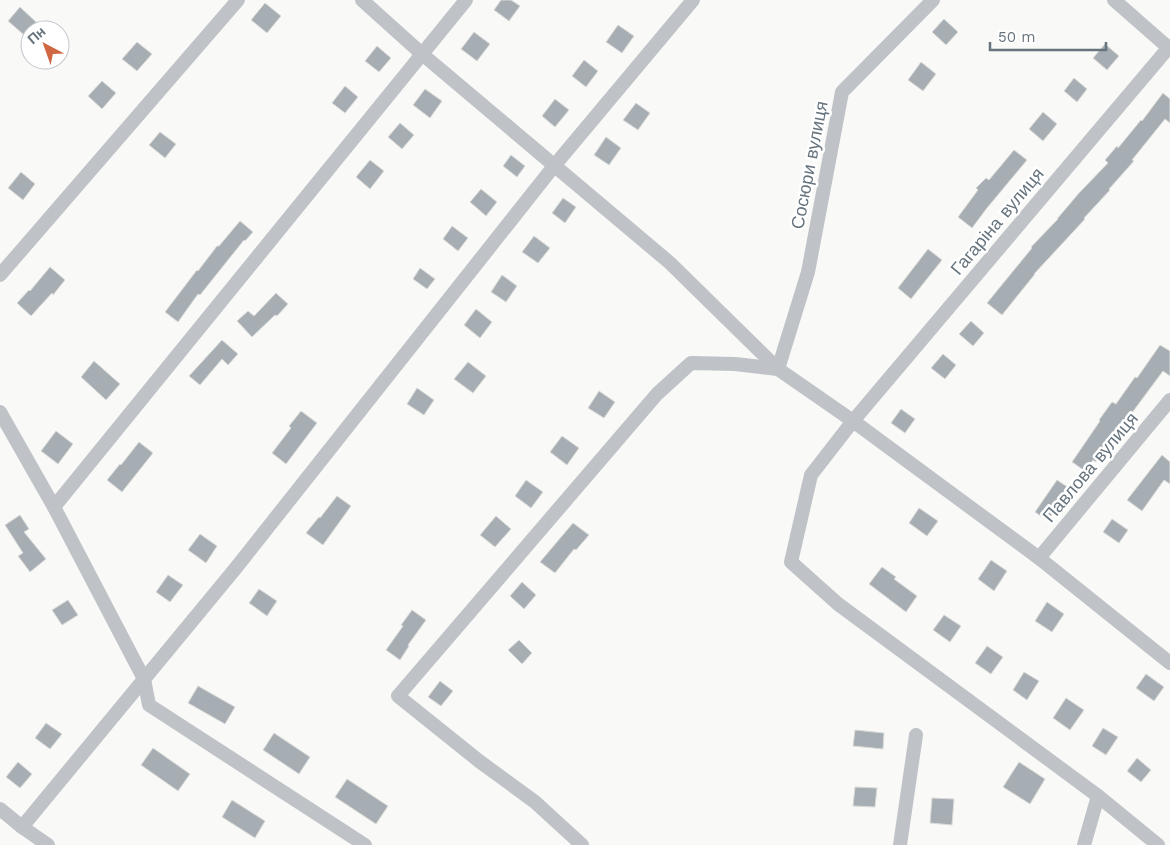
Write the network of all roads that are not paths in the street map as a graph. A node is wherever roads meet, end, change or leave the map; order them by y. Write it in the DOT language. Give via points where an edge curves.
graph roads {
  1 [pos="238,0"];
  2 [pos="362,0"];
  3 [pos="466,0"];
  4 [pos="693,0"];
  5 [pos="932,0"];
  6 [pos="1114,0"];
  7 [pos="1169,47"];
  8 [pos="422,54"];
  9 [pos="554,166"];
  10 [pos="0,275"];
  11 [pos="778,369"];
  12 [pos="1170,400"];
  13 [pos="0,412"];
  14 [pos="853,421"];
  15 [pos="54,507"];
  16 [pos="1039,558"];
  17 [pos="1170,662"];
  18 [pos="144,679"];
  19 [pos="916,735"];
  20 [pos="1098,796"];
  21 [pos="0,809"];
  22 [pos="22,827"];
  23 [pos="48,845"];
  24 [pos="365,845"];
  25 [pos="582,845"];
  26 [pos="900,845"];
  27 [pos="1084,845"];
  28 [pos="1158,845"];
  1 -- 10 [label="street"];
  2 -- 8 [label="street"];
  3 -- 8 [label="street"];
  4 -- 9 [label="street"];
  5 -- 11 [label="street, Сосюри вулиця" via="842,92 808,272"];
  6 -- 7 [label="street"];
  7 -- 14 [label="street, Гагаріна вулиця"];
  8 -- 9 [label="street"];
  8 -- 15 [label="street"];
  9 -- 11 [label="street" via="670,263"];
  9 -- 18 [label="street"];
  11 -- 14 [label="street"];
  11 -- 25 [label="street" via="691,363 657,394 398,696 535,802"];
  12 -- 16 [label="street, Павлова вулиця"];
  13 -- 15 [label="street"];
  14 -- 16 [label="street"];
  14 -- 20 [label="street, Гагаріна вулиця" via="811,475 791,562 838,604"];
  15 -- 18 [label="street"];
  16 -- 17 [label="street"];
  18 -- 22 [label="street"];
  18 -- 24 [label="street" via="149,705"];
  19 -- 26 [label="street"];
  20 -- 27 [label="street"];
  20 -- 28 [label="street"];
  21 -- 22 [label="street"];
  22 -- 23 [label="street"];
}
